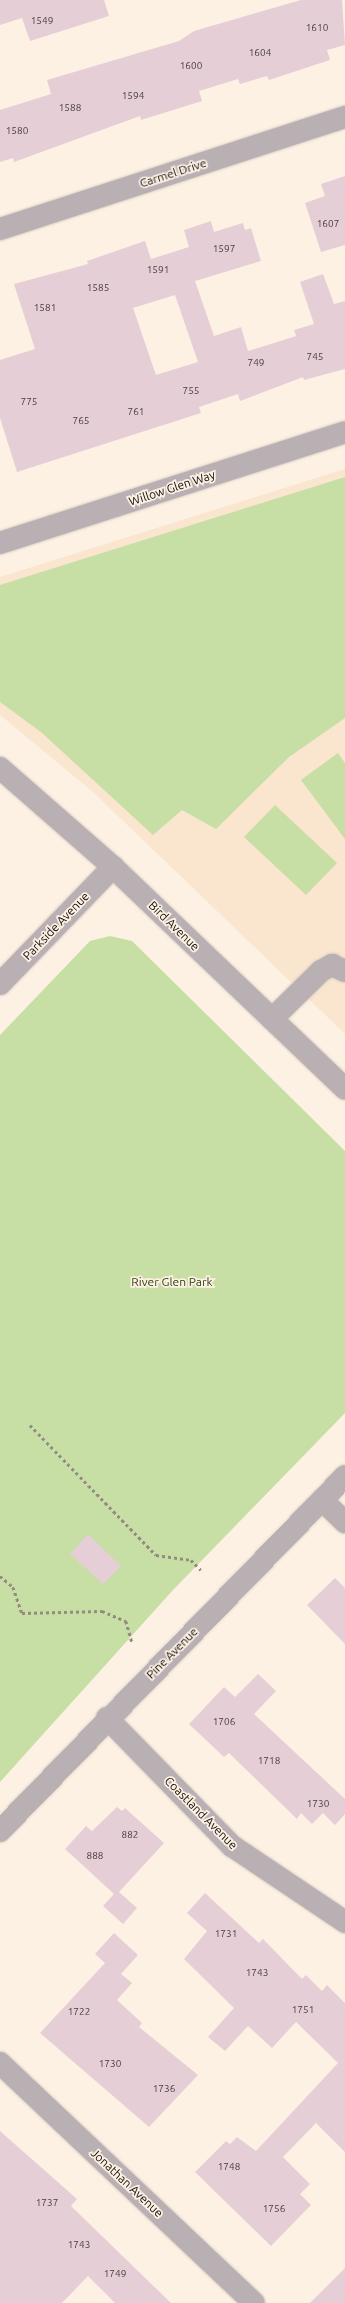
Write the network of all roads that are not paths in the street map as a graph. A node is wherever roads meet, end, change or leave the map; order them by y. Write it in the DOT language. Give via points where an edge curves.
graph roads {
  1 [pos="345,117"];
  2 [pos="0,230"];
  3 [pos="345,432"];
  4 [pos="0,543"];
  5 [pos="0,768"];
  6 [pos="113,867"];
  7 [pos="345,971"];
  8 [pos="0,984"];
  9 [pos="272,1019"];
  10 [pos="345,1089"];
  11 [pos="345,1476"];
  12 [pos="322,1500"];
  13 [pos="345,1522"];
  14 [pos="107,1718"];
  15 [pos="0,1831"];
  16 [pos="345,1922"];
  17 [pos="0,2063"];
  18 [pos="254,2303"];
  1 -- 2 [label="street, Carmel Drive"];
  3 -- 4 [label="street, Willow Glen Way"];
  5 -- 6 [label="street, Bird Avenue"];
  6 -- 8 [label="street, Parkside Avenue"];
  6 -- 9 [label="street, Bird Avenue"];
  7 -- 9 [label="street" via="332,965 321,971"];
  9 -- 10 [label="street, Bird Avenue"];
  11 -- 12 [label="street, Pine Avenue"];
  12 -- 13 [label="street"];
  12 -- 14 [label="street, Pine Avenue"];
  14 -- 15 [label="street, Pine Avenue"];
  14 -- 16 [label="street, Coastland Avenue" via="232,1846"];
  17 -- 18 [label="street, Jonathan Avenue"];
}
